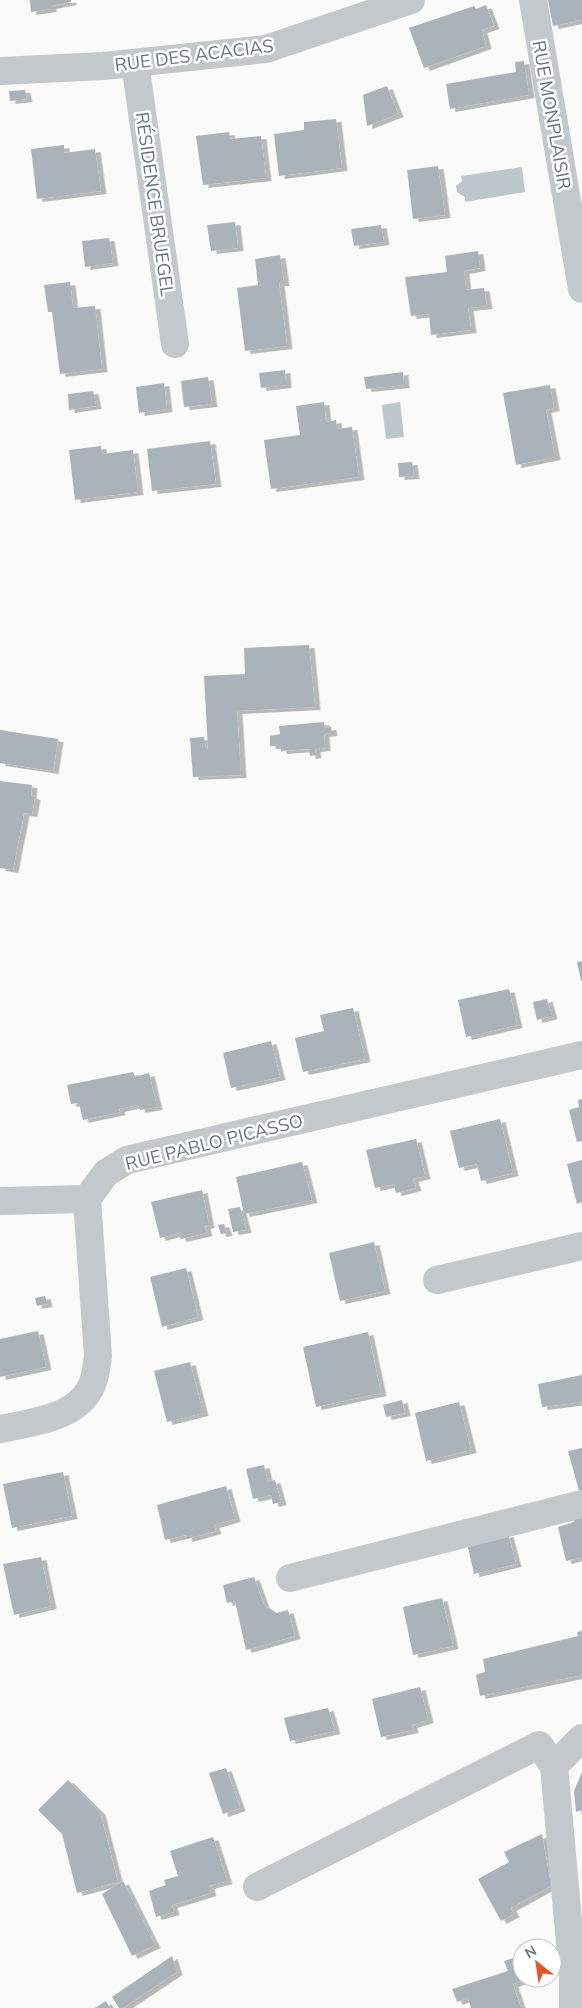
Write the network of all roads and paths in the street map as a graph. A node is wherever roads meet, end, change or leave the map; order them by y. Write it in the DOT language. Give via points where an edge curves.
graph roads {
  1 [pos="411,0"];
  2 [pos="533,0"];
  3 [pos="360,8"];
  4 [pos="135,63"];
  5 [pos="0,65"];
  6 [pos="0,71"];
  7 [pos="582,289"];
  8 [pos="175,344"];
  9 [pos="582,1054"];
  10 [pos="87,1199"];
  11 [pos="0,1201"];
  12 [pos="582,1246"];
  13 [pos="437,1280"];
  14 [pos="0,1429"];
  15 [pos="582,1504"];
  16 [pos="290,1578"];
  17 [pos="582,1738"];
  18 [pos="554,1766"];
  19 [pos="256,1887"];
  20 [pos="573,2008"];
  1 -- 3 [label="street, RUE DES ACACIAS"];
  2 -- 7 [label="street, RUE MONPLAISIR"];
  3 -- 4 [label="street, RUE DES ACACIAS" via="266,49"];
  4 -- 6 [label="street, RUE DES ACACIAS"];
  4 -- 8 [label="street, RÉSIDENCE BRUEGEL"];
  5 -- 6 [label="street"];
  9 -- 10 [label="street, RUE PABLO PICASSO" via="127,1160 106,1173"];
  10 -- 11 [label="street"];
  10 -- 14 [label="street" via="98,1356 94,1380 79,1402 55,1417"];
  12 -- 13 [label="street"];
  15 -- 16 [label="street"];
  17 -- 18 [label="street"];
  18 -- 19 [label="street" via="539,1745"];
  18 -- 20 [label="street" via="573,1976"];
}
